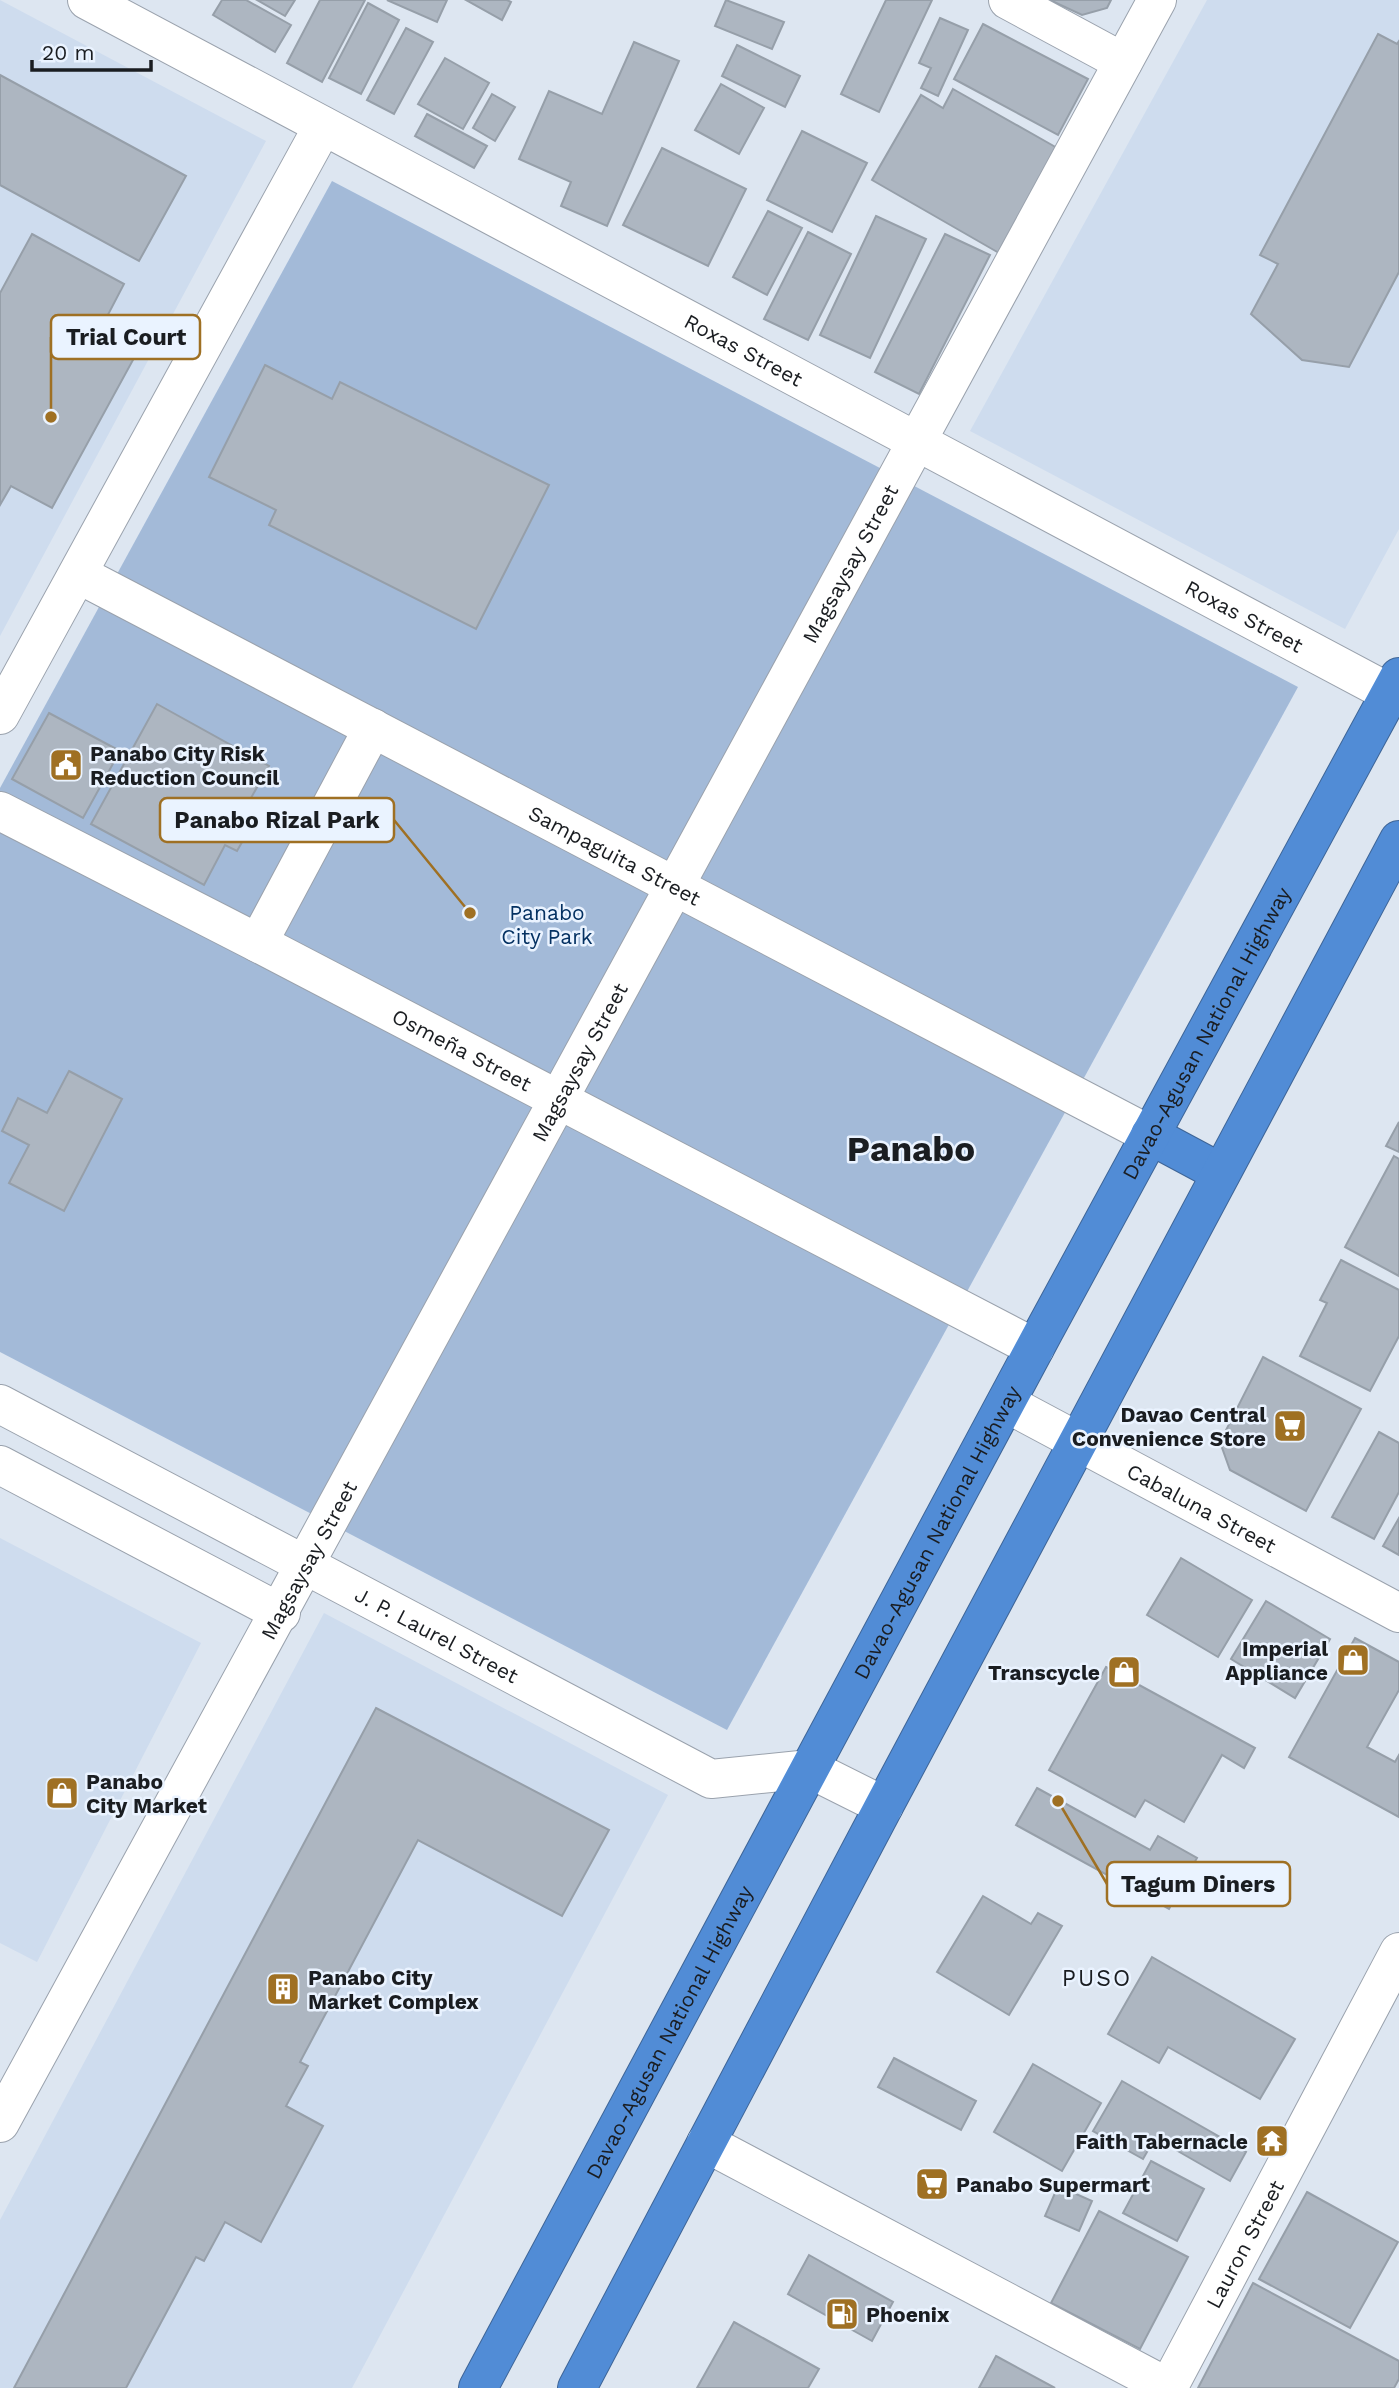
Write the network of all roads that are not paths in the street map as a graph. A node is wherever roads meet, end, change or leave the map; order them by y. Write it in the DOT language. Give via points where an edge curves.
graph roads {
  1 [pos="87,0"];
  2 [pos="1008,0"];
  3 [pos="1157,0"];
  4 [pos="1123,62"];
  5 [pos="323,126"];
  6 [pos="915,441"];
  7 [pos="78,574"];
  8 [pos="1396,689"];
  9 [pos="0,715"];
  10 [pos="373,729"];
  11 [pos="0,811"];
  12 [pos="1399,840"];
  13 [pos="674,886"];
  14 [pos="258,943"];
  15 [pos="559,1100"];
  16 [pos="1150,1135"];
  17 [pos="1222,1173"];
  18 [pos="1035,1348"];
  19 [pos="1006,1403"];
  20 [pos="0,1404"];
  21 [pos="1078,1442"];
  22 [pos="0,1465"];
  23 [pos="307,1566"];
  24 [pos="281,1613"];
  25 [pos="1399,1613"];
  26 [pos="810,1769"];
  27 [pos="884,1806"];
  28 [pos="1399,1952"];
  29 [pos="0,2123"];
  30 [pos="706,2143"];
  31 [pos="478,2388"];
  32 [pos="577,2388"];
  33 [pos="1168,2388"];
  1 -- 5 [label="street, Roxas Street"];
  2 -- 4 [label="street"];
  3 -- 4 [label="street, Magsaysay Street"];
  4 -- 6 [label="street, Magsaysay Street"];
  5 -- 6 [label="street, Roxas Street"];
  5 -- 7 [label="street"];
  6 -- 8 [label="street, Roxas Street"];
  6 -- 13 [label="street, Magsaysay Street"];
  7 -- 9 [label="street"];
  7 -- 10 [label="street, Sampaguita Street"];
  8 -- 16 [label="highway, Davao-Agusan National Highway"];
  10 -- 13 [label="street, Sampaguita Street"];
  10 -- 14 [label="street"];
  11 -- 14 [label="street, Osmeña Street"];
  12 -- 17 [label="highway"];
  13 -- 15 [label="street, Magsaysay Street"];
  13 -- 16 [label="street, Sampaguita Street"];
  14 -- 15 [label="street, Osmeña Street"];
  15 -- 18 [label="street, Osmeña Street"];
  15 -- 23 [label="street, Magsaysay Street"];
  16 -- 17 [label="highway"];
  16 -- 18 [label="highway, Davao-Agusan National Highway"];
  17 -- 21 [label="highway"];
  18 -- 19 [label="highway, Davao-Agusan National Highway"];
  19 -- 21 [label="street, Cabaluna Street"];
  19 -- 26 [label="highway, Davao-Agusan National Highway"];
  20 -- 23 [label="street, J. P. Laurel Street"];
  21 -- 25 [label="street, Cabaluna Street"];
  21 -- 27 [label="highway"];
  22 -- 24 [label="street"];
  23 -- 24 [label="street, Magsaysay Street"];
  23 -- 26 [label="street, J. P. Laurel Street" via="711,1779"];
  24 -- 29 [label="street, Magsaysay Street"];
  26 -- 27 [label="street"];
  26 -- 31 [label="highway, Davao-Agusan National Highway"];
  27 -- 30 [label="highway"];
  28 -- 33 [label="street, Lauron Street"];
  30 -- 32 [label="highway"];
  30 -- 33 [label="street"];
}
